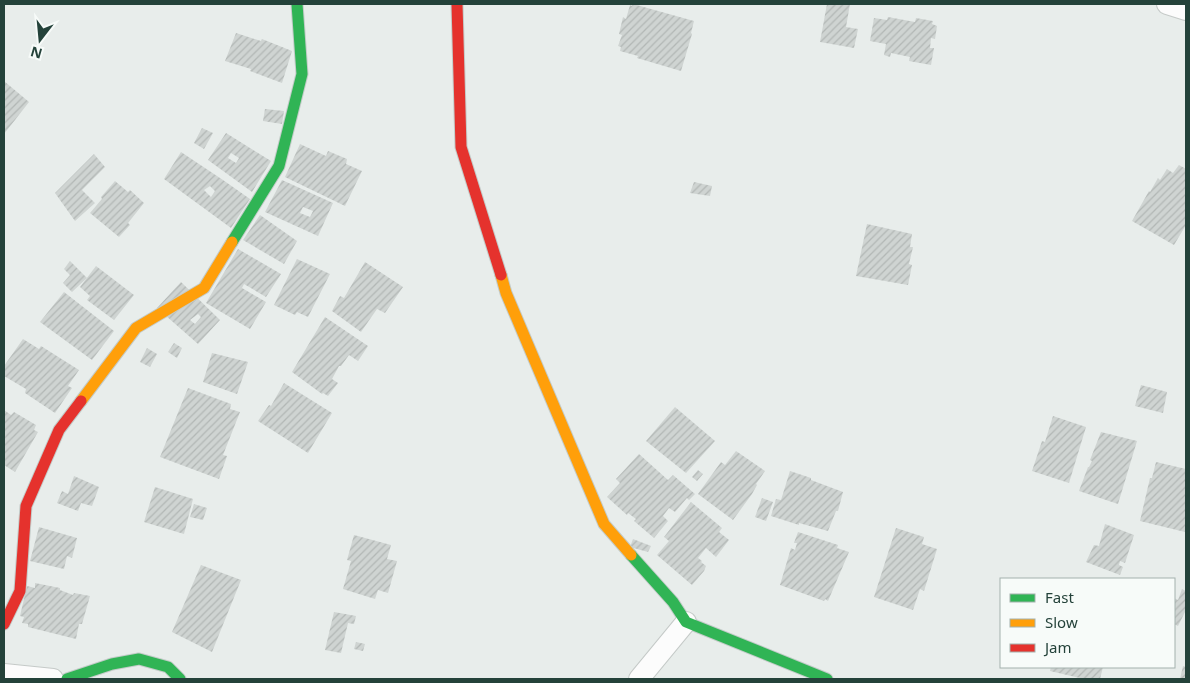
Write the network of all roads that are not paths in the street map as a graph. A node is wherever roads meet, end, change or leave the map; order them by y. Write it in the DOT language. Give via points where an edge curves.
graph roads {
  1 [pos="297,4"];
  2 [pos="457,4"];
  3 [pos="1167,4"];
  4 [pos="1186,10"];
  5 [pos="686,622"];
  6 [pos="4,624"];
  7 [pos="4,674"];
  8 [pos="53,679"];
  9 [pos="67,679"];
  10 [pos="180,679"];
  11 [pos="639,679"];
  12 [pos="827,679"];
  1 -- 6 [label="street" via="302,74 279,166 204,288 136,328 59,430 26,506 20,591"];
  2 -- 5 [label="street" via="461,147 506,293 604,524 673,602"];
  3 -- 4 [label="street"];
  5 -- 11 [label="street"];
  5 -- 12 [label="street"];
  7 -- 8 [label="street"];
  9 -- 10 [label="street" via="139,659 168,667"];
}
